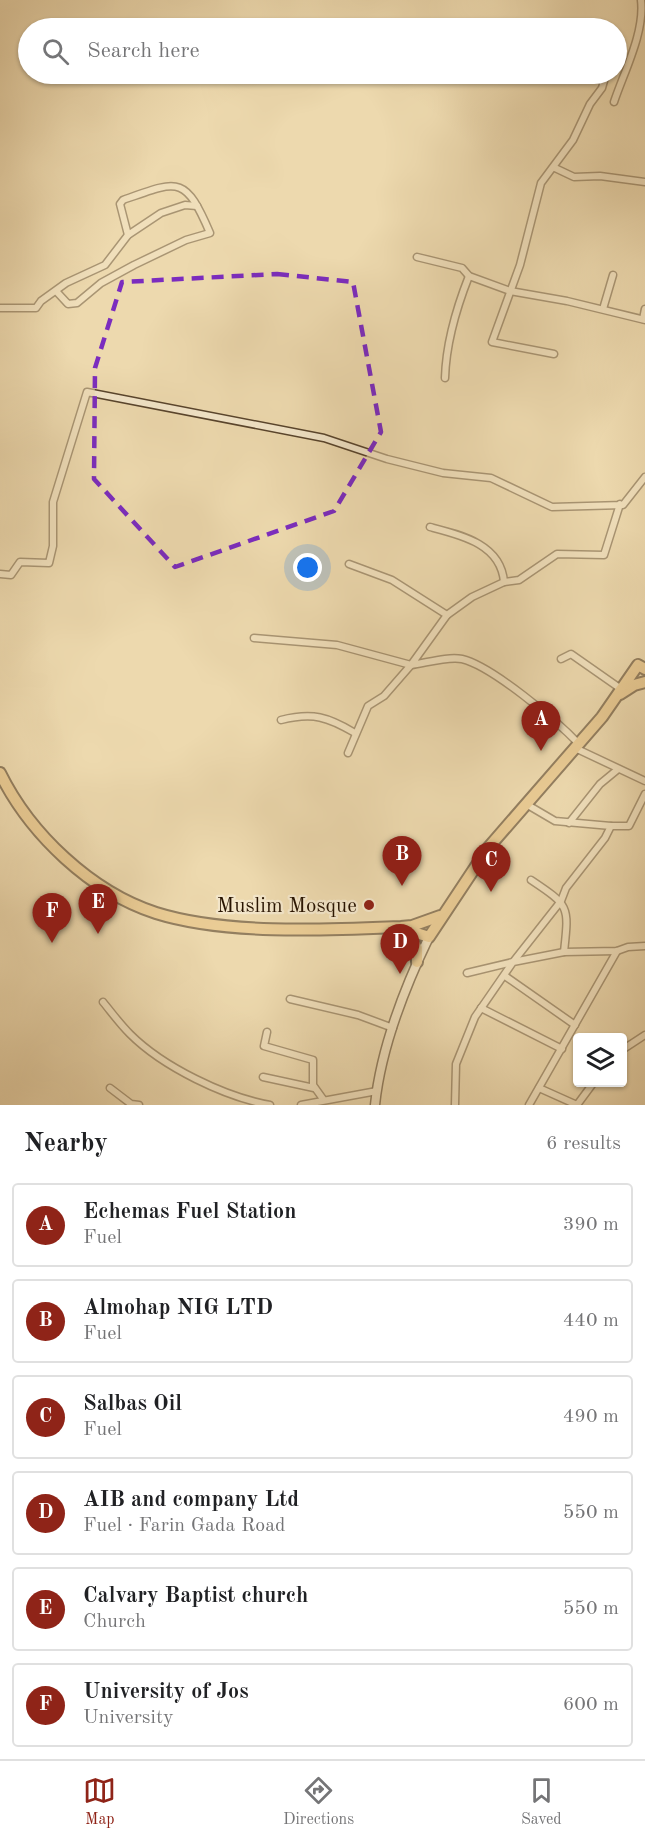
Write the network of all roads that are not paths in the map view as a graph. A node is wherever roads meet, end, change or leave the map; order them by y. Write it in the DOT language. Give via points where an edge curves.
graph roads {
  1 [pos="643,5"];
  2 [pos="637,32"];
  3 [pos="645,36"];
  4 [pos="627,62"];
  5 [pos="603,84"];
  6 [pos="620,84"];
  7 [pos="614,102"];
  8 [pos="555,168"];
  9 [pos="645,182"];
  10 [pos="197,206"];
  11 [pos="128,235"];
  12 [pos="417,257"];
  13 [pos="613,275"];
  14 [pos="469,276"];
  15 [pos="56,291"];
  16 [pos="510,291"];
  17 [pos="0,308"];
  18 [pos="603,309"];
  19 [pos="645,309"];
  20 [pos="644,320"];
  21 [pos="555,354"];
  22 [pos="445,378"];
  23 [pos="645,477"];
  24 [pos="620,504"];
  25 [pos="430,527"];
  26 [pos="349,564"];
  27 [pos="0,574"];
  28 [pos="504,582"];
  29 [pos="447,615"];
  30 [pos="254,638"];
  31 [pos="561,658"];
  32 [pos="411,665"];
  33 [pos="642,667"];
  34 [pos="645,682"];
  35 [pos="618,693"];
  36 [pos="281,720"];
  37 [pos="355,733"];
  38 [pos="577,746"];
  39 [pos="348,753"];
  40 [pos="617,770"];
  41 [pos="0,773"];
  42 [pos="645,782"];
  43 [pos="645,794"];
  44 [pos="526,804"];
  45 [pos="569,823"];
  46 [pos="611,826"];
  47 [pos="531,880"];
  48 [pos="561,901"];
  49 [pos="440,916"];
  50 [pos="406,928"];
  51 [pos="430,934"];
  52 [pos="645,946"];
  53 [pos="617,951"];
  54 [pos="564,952"];
  55 [pos="417,962"];
  56 [pos="513,962"];
  57 [pos="467,974"];
  58 [pos="505,976"];
  59 [pos="290,999"];
  60 [pos="103,1002"];
  61 [pos="481,1008"];
  62 [pos="575,1025"];
  63 [pos="393,1028"];
  64 [pos="267,1032"];
  65 [pos="643,1038"];
  66 [pos="627,1047"];
  67 [pos="562,1049"];
  68 [pos="263,1077"];
  69 [pos="591,1087"];
  70 [pos="110,1088"];
  71 [pos="314,1088"];
  72 [pos="539,1088"];
  73 [pos="377,1091"];
  74 [pos="322,1099"];
  75 [pos="139,1105"];
  76 [pos="270,1105"];
  77 [pos="301,1105"];
  78 [pos="375,1105"];
  79 [pos="455,1105"];
  80 [pos="529,1105"];
  1 -- 2 [label="street"];
  2 -- 3 [label="street"];
  2 -- 4 [label="street"];
  5 -- 8 [label="street"];
  6 -- 7 [label="street"];
  8 -- 9 [label="street" via="574,177"];
  8 -- 16 [label="street" via="541,183"];
  10 -- 11 [label="street" via="166,210"];
  10 -- 11 [label="street" via="182,187 167,184 123,200 120,204"];
  10 -- 15 [label="street" via="210,233 134,265 101,283 77,303 68,304"];
  11 -- 15 [label="street" via="105,265"];
  12 -- 14 [label="street" via="462,268"];
  13 -- 18 [label="street"];
  14 -- 16 [label="street"];
  14 -- 22 [label="street" via="445,353"];
  15 -- 17 [label="street" via="36,308"];
  16 -- 18 [label="street"];
  16 -- 21 [label="street" via="492,342"];
  18 -- 20 [label="street"];
  19 -- 20 [label="street"];
  23 -- 24 [label="street" via="623,506"];
  24 -- 27 [label="street" via="552,507 491,478 443,473 324,438 87,392 53,502 53,546 48,563 20,562 11,575"];
  24 -- 28 [label="street" via="604,555 557,554 519,579"];
  25 -- 28 [label="street" via="464,536 484,548 503,567"];
  26 -- 29 [label="street" via="392,580"];
  28 -- 29 [label="street" via="472,597"];
  29 -- 32 [label="street"];
  30 -- 32 [label="street" via="337,645"];
  31 -- 35 [label="street" via="571,654"];
  32 -- 37 [label="street" via="384,696 368,706"];
  32 -- 38 [label="street" via="462,659 555,719"];
  33 -- 35 [label="highway"];
  34 -- 35 [label="highway"];
  35 -- 38 [label="highway"];
  36 -- 37 [label="street" via="295,716 330,718"];
  37 -- 39 [label="street"];
  38 -- 40 [label="street"];
  38 -- 44 [label="highway"];
  40 -- 42 [label="street"];
  40 -- 45 [label="street" via="600,784"];
  41 -- 50 [label="highway" via="21,808 58,851 106,888 154,912 195,922 253,927"];
  43 -- 46 [label="street" via="629,826"];
  44 -- 45 [label="street" via="551,819"];
  44 -- 49 [label="highway" via="476,862"];
  45 -- 46 [label="street"];
  46 -- 48 [label="street" via="566,888"];
  47 -- 48 [label="street"];
  48 -- 54 [label="street" via="568,918"];
  48 -- 56 [label="street"];
  49 -- 50 [label="highway"];
  49 -- 51 [label="highway"];
  50 -- 51 [label="highway"];
  50 -- 55 [label="highway" via="417,948"];
  51 -- 55 [label="main road"];
  52 -- 53 [label="street"];
  53 -- 54 [label="street"];
  53 -- 62 [label="street"];
  54 -- 56 [label="street"];
  55 -- 63 [label="main road"];
  56 -- 57 [label="street"];
  56 -- 58 [label="street"];
  58 -- 61 [label="street"];
  58 -- 62 [label="street"];
  59 -- 63 [label="street" via="358,1015"];
  60 -- 76 [label="street" via="131,1035 159,1057 221,1091"];
  61 -- 67 [label="street"];
  61 -- 79 [label="street" via="456,1064"];
  62 -- 67 [label="street"];
  63 -- 73 [label="main road"];
  64 -- 71 [label="street" via="264,1046 312,1058"];
  65 -- 66 [label="street"];
  67 -- 72 [label="street"];
  68 -- 71 [label="street"];
  69 -- 72 [label="street" via="578,1105"];
  70 -- 75 [label="street" via="131,1104"];
  71 -- 74 [label="street"];
  72 -- 80 [label="street"];
  73 -- 74 [label="street"];
  73 -- 78 [label="main road"];
  74 -- 77 [label="street"];
}
